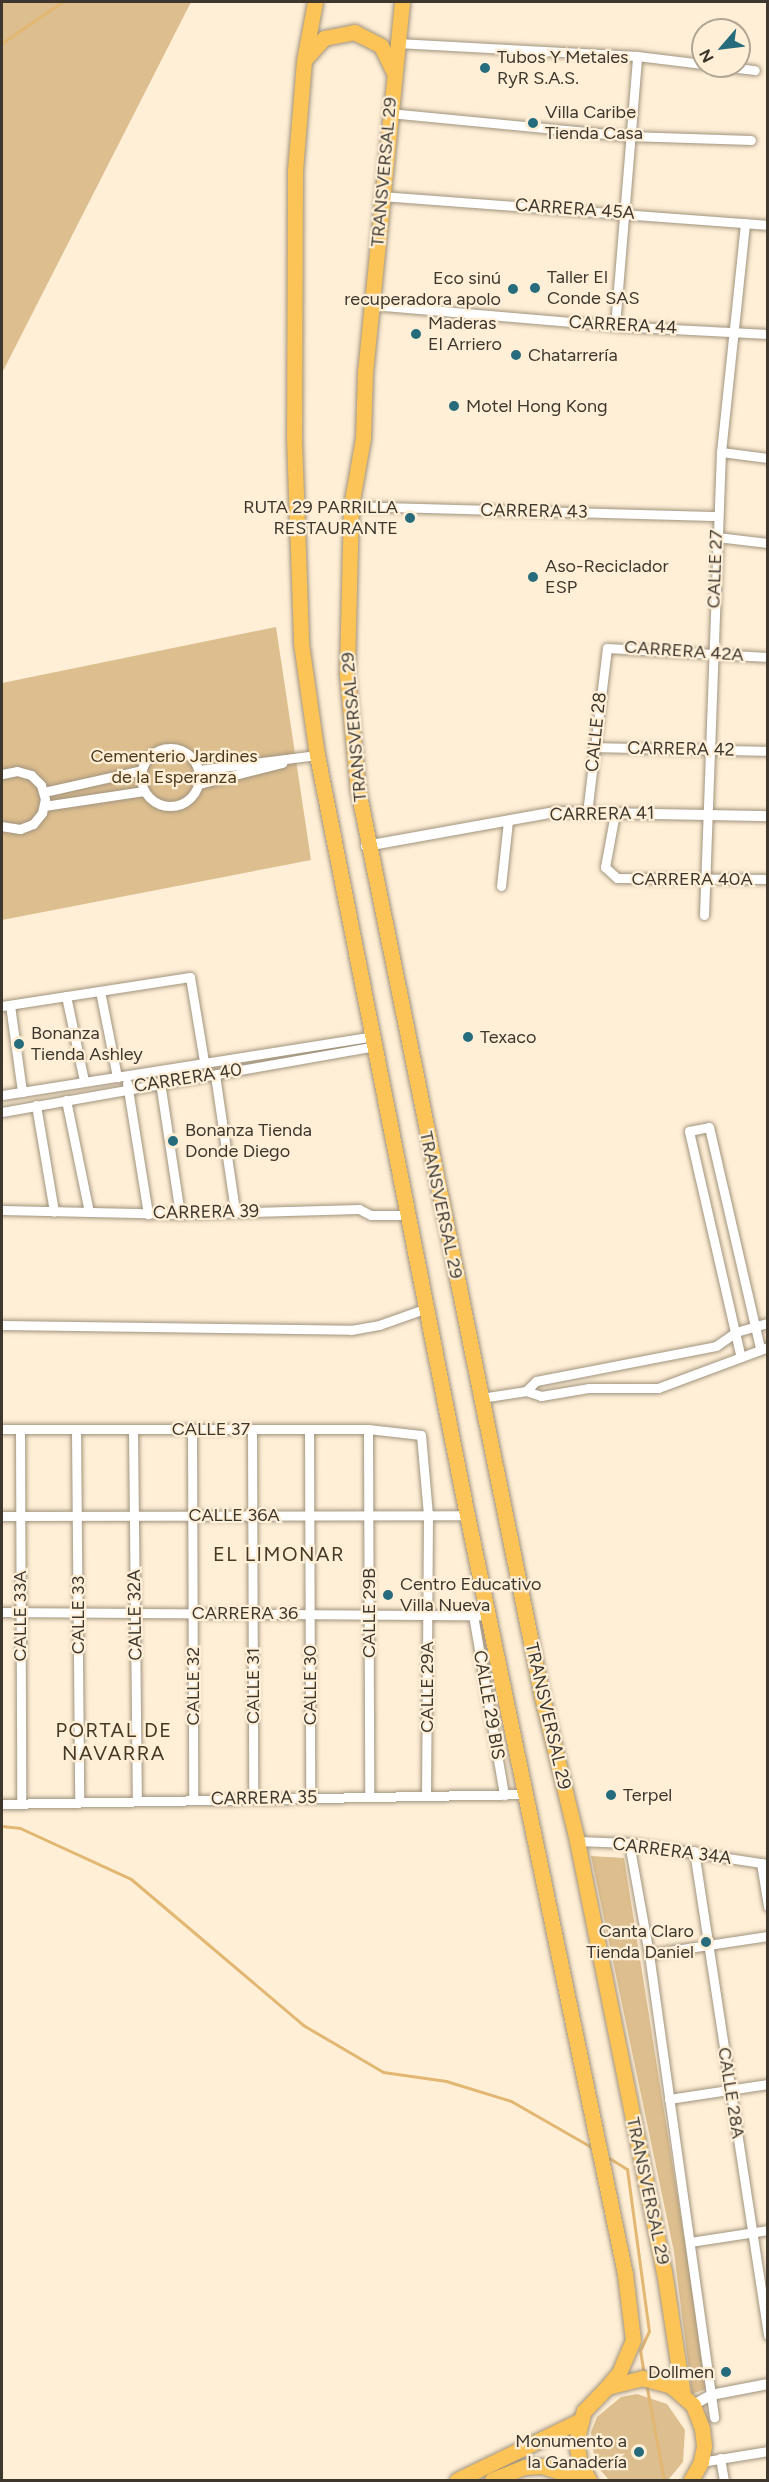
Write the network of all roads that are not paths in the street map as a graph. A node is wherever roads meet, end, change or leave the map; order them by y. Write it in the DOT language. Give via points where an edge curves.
graph roads {
  1 [pos="315,2"];
  2 [pos="402,2"];
  3 [pos="397,43"];
  4 [pos="637,56"];
  5 [pos="304,62"];
  6 [pos="691,63"];
  7 [pos="751,70"];
  8 [pos="755,70"];
  9 [pos="393,74"];
  10 [pos="389,113"];
  11 [pos="628,136"];
  12 [pos="751,140"];
  13 [pos="382,196"];
  14 [pos="625,212"];
  15 [pos="745,223"];
  16 [pos="768,225"];
  17 [pos="372,305"];
  18 [pos="615,326"];
  19 [pos="734,330"];
  20 [pos="768,334"];
  21 [pos="721,452"];
  22 [pos="768,458"];
  23 [pos="351,506"];
  24 [pos="717,516"];
  25 [pos="717,537"];
  26 [pos="768,543"];
  27 [pos="604,652"];
  28 [pos="712,654"];
  29 [pos="768,657"];
  30 [pos="594,747"];
  31 [pos="707,750"];
  32 [pos="768,751"];
  33 [pos="317,755"];
  34 [pos="296,758"];
  35 [pos="250,762"];
  36 [pos="142,770"];
  37 [pos="199,770"];
  38 [pos="2,774"];
  39 [pos="252,774"];
  40 [pos="112,777"];
  41 [pos="199,784"];
  42 [pos="144,791"];
  43 [pos="44,792"];
  44 [pos="115,795"];
  45 [pos="44,806"];
  46 [pos="705,812"];
  47 [pos="588,813"];
  48 [pos="615,813"];
  49 [pos="768,816"];
  50 [pos="508,821"];
  51 [pos="2,826"];
  52 [pos="366,846"];
  53 [pos="704,878"];
  54 [pos="768,879"];
  55 [pos="501,886"];
  56 [pos="704,915"];
  57 [pos="100,991"];
  58 [pos="66,996"];
  59 [pos="6,1006"];
  60 [pos="374,1041"];
  61 [pos="204,1062"];
  62 [pos="214,1075"];
  63 [pos="121,1076"];
  64 [pos="84,1082"];
  65 [pos="160,1082"];
  66 [pos="128,1087"];
  67 [pos="22,1092"];
  68 [pos="2,1095"];
  69 [pos="66,1100"];
  70 [pos="36,1105"];
  71 [pos="2,1112"];
  72 [pos="2,1210"];
  73 [pos="54,1211"];
  74 [pos="89,1212"];
  75 [pos="235,1212"];
  76 [pos="148,1214"];
  77 [pos="180,1214"];
  78 [pos="408,1215"];
  79 [pos="732,1229"];
  80 [pos="713,1235"];
  81 [pos="427,1308"];
  82 [pos="768,1323"];
  83 [pos="2,1325"];
  84 [pos="754,1326"];
  85 [pos="736,1332"];
  86 [pos="764,1347"];
  87 [pos="740,1354"];
  88 [pos="526,1391"];
  89 [pos="481,1398"];
  90 [pos="2,1429"];
  91 [pos="20,1429"];
  92 [pos="76,1429"];
  93 [pos="133,1429"];
  94 [pos="192,1429"];
  95 [pos="252,1429"];
  96 [pos="309,1429"];
  97 [pos="368,1430"];
  98 [pos="421,1436"];
  99 [pos="77,1515"];
  100 [pos="134,1515"];
  101 [pos="192,1515"];
  102 [pos="252,1515"];
  103 [pos="309,1515"];
  104 [pos="368,1515"];
  105 [pos="428,1515"];
  106 [pos="467,1515"];
  107 [pos="2,1516"];
  108 [pos="20,1516"];
  109 [pos="2,1612"];
  110 [pos="20,1612"];
  111 [pos="78,1612"];
  112 [pos="135,1613"];
  113 [pos="192,1613"];
  114 [pos="252,1614"];
  115 [pos="309,1614"];
  116 [pos="369,1614"];
  117 [pos="427,1615"];
  118 [pos="481,1615"];
  119 [pos="527,1794"];
  120 [pos="504,1795"];
  121 [pos="426,1796"];
  122 [pos="369,1797"];
  123 [pos="310,1798"];
  124 [pos="193,1799"];
  125 [pos="253,1799"];
  126 [pos="137,1800"];
  127 [pos="79,1801"];
  128 [pos="21,1803"];
  129 [pos="2,1804"];
  130 [pos="577,1841"];
  131 [pos="629,1843"];
  132 [pos="694,1851"];
  133 [pos="764,1863"];
  134 [pos="768,1906"];
  135 [pos="768,1936"];
  136 [pos="709,1945"];
  137 [pos="649,1954"];
  138 [pos="768,2084"];
  139 [pos="730,2090"];
  140 [pos="669,2099"];
  141 [pos="768,2230"];
  142 [pos="752,2232"];
  143 [pos="690,2242"];
  144 [pos="768,2335"];
  145 [pos="768,2384"];
  146 [pos="607,2387"];
  147 [pos="711,2395"];
  148 [pos="688,2400"];
  149 [pos="714,2417"];
  150 [pos="579,2421"];
  151 [pos="768,2451"];
  152 [pos="720,2458"];
  153 [pos="701,2462"];
  154 [pos="481,2468"];
  155 [pos="448,2481"];
  156 [pos="457,2481"];
  157 [pos="492,2481"];
  158 [pos="587,2481"];
  159 [pos="691,2481"];
  160 [pos="724,2481"];
  1 -- 5 [label="highway, TRANSVERSAL 29"];
  2 -- 3 [label="highway, TRANSVERSAL 29"];
  3 -- 4 [label="street"];
  3 -- 9 [label="highway, TRANSVERSAL 29"];
  4 -- 6 [label="street"];
  4 -- 11 [label="street"];
  5 -- 9 [label="highway" via="324,38 354,32 381,46"];
  5 -- 33 [label="highway, TRANSVERSAL 29" via="295,170 294,438 301,643"];
  7 -- 8 [label="street"];
  9 -- 10 [label="highway, TRANSVERSAL 29"];
  10 -- 11 [label="street"];
  10 -- 13 [label="highway, TRANSVERSAL 29"];
  11 -- 12 [label="street"];
  11 -- 14 [label="street"];
  13 -- 14 [label="street, CARRERA 45A"];
  13 -- 17 [label="highway, TRANSVERSAL 29"];
  14 -- 15 [label="street, CARRERA 45A"];
  14 -- 18 [label="street"];
  15 -- 16 [label="street, CARRERA 45A"];
  15 -- 19 [label="street, CALLE 27"];
  17 -- 18 [label="street, CARRERA 44"];
  17 -- 23 [label="highway, TRANSVERSAL 29" via="363,438"];
  18 -- 19 [label="street, CARRERA 44"];
  19 -- 20 [label="street, CARRERA 44"];
  19 -- 21 [label="street, CALLE 27"];
  21 -- 22 [label="street"];
  21 -- 24 [label="street, CALLE 27"];
  23 -- 24 [label="street, CARRERA 43"];
  23 -- 52 [label="highway, TRANSVERSAL 29" via="347,674"];
  24 -- 25 [label="street, CALLE 27"];
  25 -- 26 [label="street"];
  25 -- 28 [label="street, CALLE 27"];
  27 -- 28 [label="street, CARRERA 42A" via="611,646"];
  27 -- 30 [label="street, CALLE 28"];
  28 -- 29 [label="street, CARRERA 42A"];
  28 -- 31 [label="street, CALLE 27"];
  30 -- 31 [label="street, CARRERA 42"];
  30 -- 47 [label="street, CALLE 28"];
  31 -- 32 [label="street, CARRERA 42"];
  31 -- 46 [label="street, CALLE 27"];
  33 -- 34 [label="street"];
  33 -- 60 [label="highway, TRANSVERSAL 29"];
  34 -- 35 [label="street"];
  34 -- 39 [label="street"];
  35 -- 37 [label="street"];
  35 -- 39 [label="street"];
  36 -- 37 [label="street" via="148,758 166,748 187,753"];
  36 -- 40 [label="street"];
  36 -- 42 [label="street"];
  37 -- 41 [label="street"];
  38 -- 43 [label="street" via="24,772"];
  39 -- 41 [label="street"];
  40 -- 43 [label="street"];
  40 -- 44 [label="street"];
  41 -- 42 [label="street" via="192,797 174,807 160,805"];
  42 -- 44 [label="street"];
  43 -- 45 [label="street"];
  44 -- 45 [label="street"];
  45 -- 51 [label="street" via="38,819 27,827"];
  46 -- 48 [label="street, CARRERA 41"];
  46 -- 49 [label="street, CARRERA 41"];
  46 -- 53 [label="street, CALLE 27"];
  47 -- 48 [label="street, CARRERA 41"];
  47 -- 50 [label="street, CARRERA 41" via="555,812"];
  48 -- 53 [label="street, CARRERA 40A" via="605,867 616,878"];
  50 -- 52 [label="street, CARRERA 41"];
  50 -- 55 [label="street"];
  52 -- 89 [label="highway, TRANSVERSAL 29"];
  53 -- 54 [label="street, CARRERA 40A"];
  53 -- 56 [label="street, CALLE 27"];
  57 -- 58 [label="street"];
  57 -- 61 [label="street" via="190,977"];
  57 -- 63 [label="street"];
  58 -- 59 [label="street"];
  58 -- 64 [label="street"];
  59 -- 67 [label="street"];
  60 -- 61 [label="street, CARRERA 40"];
  60 -- 62 [label="street, CARRERA 40"];
  60 -- 78 [label="highway, TRANSVERSAL 29"];
  61 -- 63 [label="street, CARRERA 40"];
  62 -- 65 [label="street, CARRERA 40"];
  62 -- 75 [label="street"];
  63 -- 64 [label="street, CARRERA 40"];
  63 -- 66 [label="street"];
  64 -- 67 [label="street, CARRERA 40"];
  65 -- 66 [label="street, CARRERA 40"];
  65 -- 77 [label="street"];
  66 -- 69 [label="street, CARRERA 40"];
  66 -- 76 [label="street"];
  67 -- 68 [label="street, CARRERA 40"];
  69 -- 70 [label="street, CARRERA 40"];
  69 -- 74 [label="street"];
  70 -- 71 [label="street, CARRERA 40"];
  70 -- 73 [label="street"];
  72 -- 73 [label="street, CARRERA 39"];
  73 -- 74 [label="street, CARRERA 39"];
  74 -- 76 [label="street, CARRERA 39"];
  75 -- 77 [label="street, CARRERA 39"];
  75 -- 78 [label="street, CARRERA 39" via="359,1209 379,1216"];
  76 -- 77 [label="street, CARRERA 39"];
  78 -- 81 [label="highway, TRANSVERSAL 29"];
  79 -- 80 [label="street"];
  79 -- 80 [label="street" via="709,1127 689,1131"];
  79 -- 84 [label="street"];
  80 -- 85 [label="street"];
  81 -- 83 [label="street" via="351,1330"];
  81 -- 106 [label="highway, TRANSVERSAL 29"];
  82 -- 84 [label="street"];
  84 -- 85 [label="street"];
  84 -- 86 [label="street"];
  85 -- 87 [label="street"];
  85 -- 88 [label="street" via="716,1346 536,1381"];
  86 -- 87 [label="street"];
  87 -- 88 [label="street" via="658,1388 589,1388 541,1396"];
  88 -- 89 [label="street"];
  89 -- 130 [label="highway, TRANSVERSAL 29" via="542,1697"];
  90 -- 91 [label="street, CALLE 37"];
  91 -- 92 [label="street, CALLE 37"];
  91 -- 108 [label="street, CALLE 33A"];
  92 -- 93 [label="street, CALLE 37"];
  92 -- 99 [label="street, CALLE 33"];
  93 -- 94 [label="street, CALLE 37"];
  93 -- 100 [label="street, CALLE 32A"];
  94 -- 95 [label="street, CALLE 37"];
  94 -- 101 [label="street, CALLE 32"];
  95 -- 96 [label="street, CALLE 37"];
  95 -- 102 [label="street, CALLE 31"];
  96 -- 97 [label="street, CALLE 37"];
  96 -- 103 [label="street, CALLE 30"];
  97 -- 98 [label="street, CALLE 37"];
  97 -- 104 [label="street, CALLE 29B"];
  98 -- 105 [label="street, CALLE 29A"];
  99 -- 100 [label="street, CALLE 36A"];
  99 -- 108 [label="street, CALLE 36A"];
  99 -- 111 [label="street, CALLE 33"];
  100 -- 101 [label="street, CALLE 36A"];
  100 -- 112 [label="street, CALLE 32A"];
  101 -- 102 [label="street, CALLE 36A"];
  101 -- 113 [label="street, CALLE 32"];
  102 -- 103 [label="street, CALLE 36A"];
  102 -- 114 [label="street, CALLE 31"];
  103 -- 104 [label="street, CALLE 36A"];
  103 -- 115 [label="street, CALLE 30"];
  104 -- 105 [label="street, CALLE 36A"];
  104 -- 116 [label="street, CALLE 29B"];
  105 -- 106 [label="street, CALLE 36A"];
  105 -- 117 [label="street, CALLE 29A"];
  106 -- 118 [label="highway, TRANSVERSAL 29"];
  107 -- 108 [label="street, CALLE 36A"];
  108 -- 110 [label="street, CALLE 33A"];
  109 -- 110 [label="street, CARRERA 36"];
  110 -- 111 [label="street, CARRERA 36"];
  110 -- 128 [label="street, CALLE 33A"];
  111 -- 112 [label="street, CARRERA 36"];
  111 -- 127 [label="street, CALLE 33"];
  112 -- 113 [label="street, CARRERA 36"];
  112 -- 126 [label="street, CALLE 32A"];
  113 -- 114 [label="street, CARRERA 36"];
  113 -- 124 [label="street, CALLE 32"];
  114 -- 115 [label="street, CARRERA 36"];
  114 -- 125 [label="street, CALLE 31"];
  115 -- 116 [label="street, CARRERA 36"];
  115 -- 123 [label="street, CALLE 30"];
  116 -- 117 [label="street, CARRERA 36"];
  116 -- 122 [label="street, CALLE 29B"];
  117 -- 118 [label="street, CARRERA 36"];
  117 -- 121 [label="street, CALLE 29A"];
  118 -- 119 [label="highway, TRANSVERSAL 29"];
  118 -- 120 [label="street, CALLE 29 BIS"];
  119 -- 120 [label="street, CARRERA 35"];
  119 -- 146 [label="highway, TRANSVERSAL 29" via="632,2317 633,2340"];
  120 -- 121 [label="street, CARRERA 35"];
  121 -- 122 [label="street, CARRERA 35"];
  122 -- 123 [label="street, CARRERA 35"];
  123 -- 125 [label="street, CARRERA 35"];
  124 -- 125 [label="street, CARRERA 35"];
  124 -- 126 [label="street, CARRERA 35"];
  126 -- 127 [label="street, CARRERA 35"];
  127 -- 128 [label="street, CARRERA 35"];
  128 -- 129 [label="street, CARRERA 35"];
  130 -- 131 [label="street, CARRERA 34A"];
  130 -- 148 [label="highway, TRANSVERSAL 29"];
  131 -- 132 [label="street, CARRERA 34A"];
  131 -- 137 [label="street"];
  132 -- 133 [label="street, CARRERA 34A"];
  132 -- 136 [label="street, CALLE 28A"];
  133 -- 134 [label="street"];
  135 -- 136 [label="street"];
  136 -- 137 [label="street"];
  136 -- 139 [label="street, CALLE 28A"];
  137 -- 140 [label="street"];
  138 -- 139 [label="street"];
  139 -- 140 [label="street"];
  139 -- 142 [label="street, CALLE 28A"];
  140 -- 143 [label="street"];
  141 -- 142 [label="street"];
  142 -- 143 [label="street"];
  142 -- 144 [label="street, CALLE 28A"];
  143 -- 147 [label="street"];
  145 -- 147 [label="street"];
  146 -- 148 [label="highway" via="642,2378 671,2386"];
  146 -- 150 [label="highway, TRANSVERSAL 29" via="590,2401"];
  147 -- 148 [label="street"];
  147 -- 149 [label="street"];
  148 -- 153 [label="highway, TRANSVERSAL 29" via="702,2428"];
  150 -- 154 [label="highway"];
  150 -- 158 [label="highway" via="577,2453"];
  151 -- 152 [label="street"];
  152 -- 153 [label="street"];
  152 -- 160 [label="street"];
  153 -- 159 [label="highway"];
  154 -- 155 [label="street"];
  154 -- 156 [label="highway"];
  157 -- 158 [label="highway" via="525,2467 542,2466"];
}
